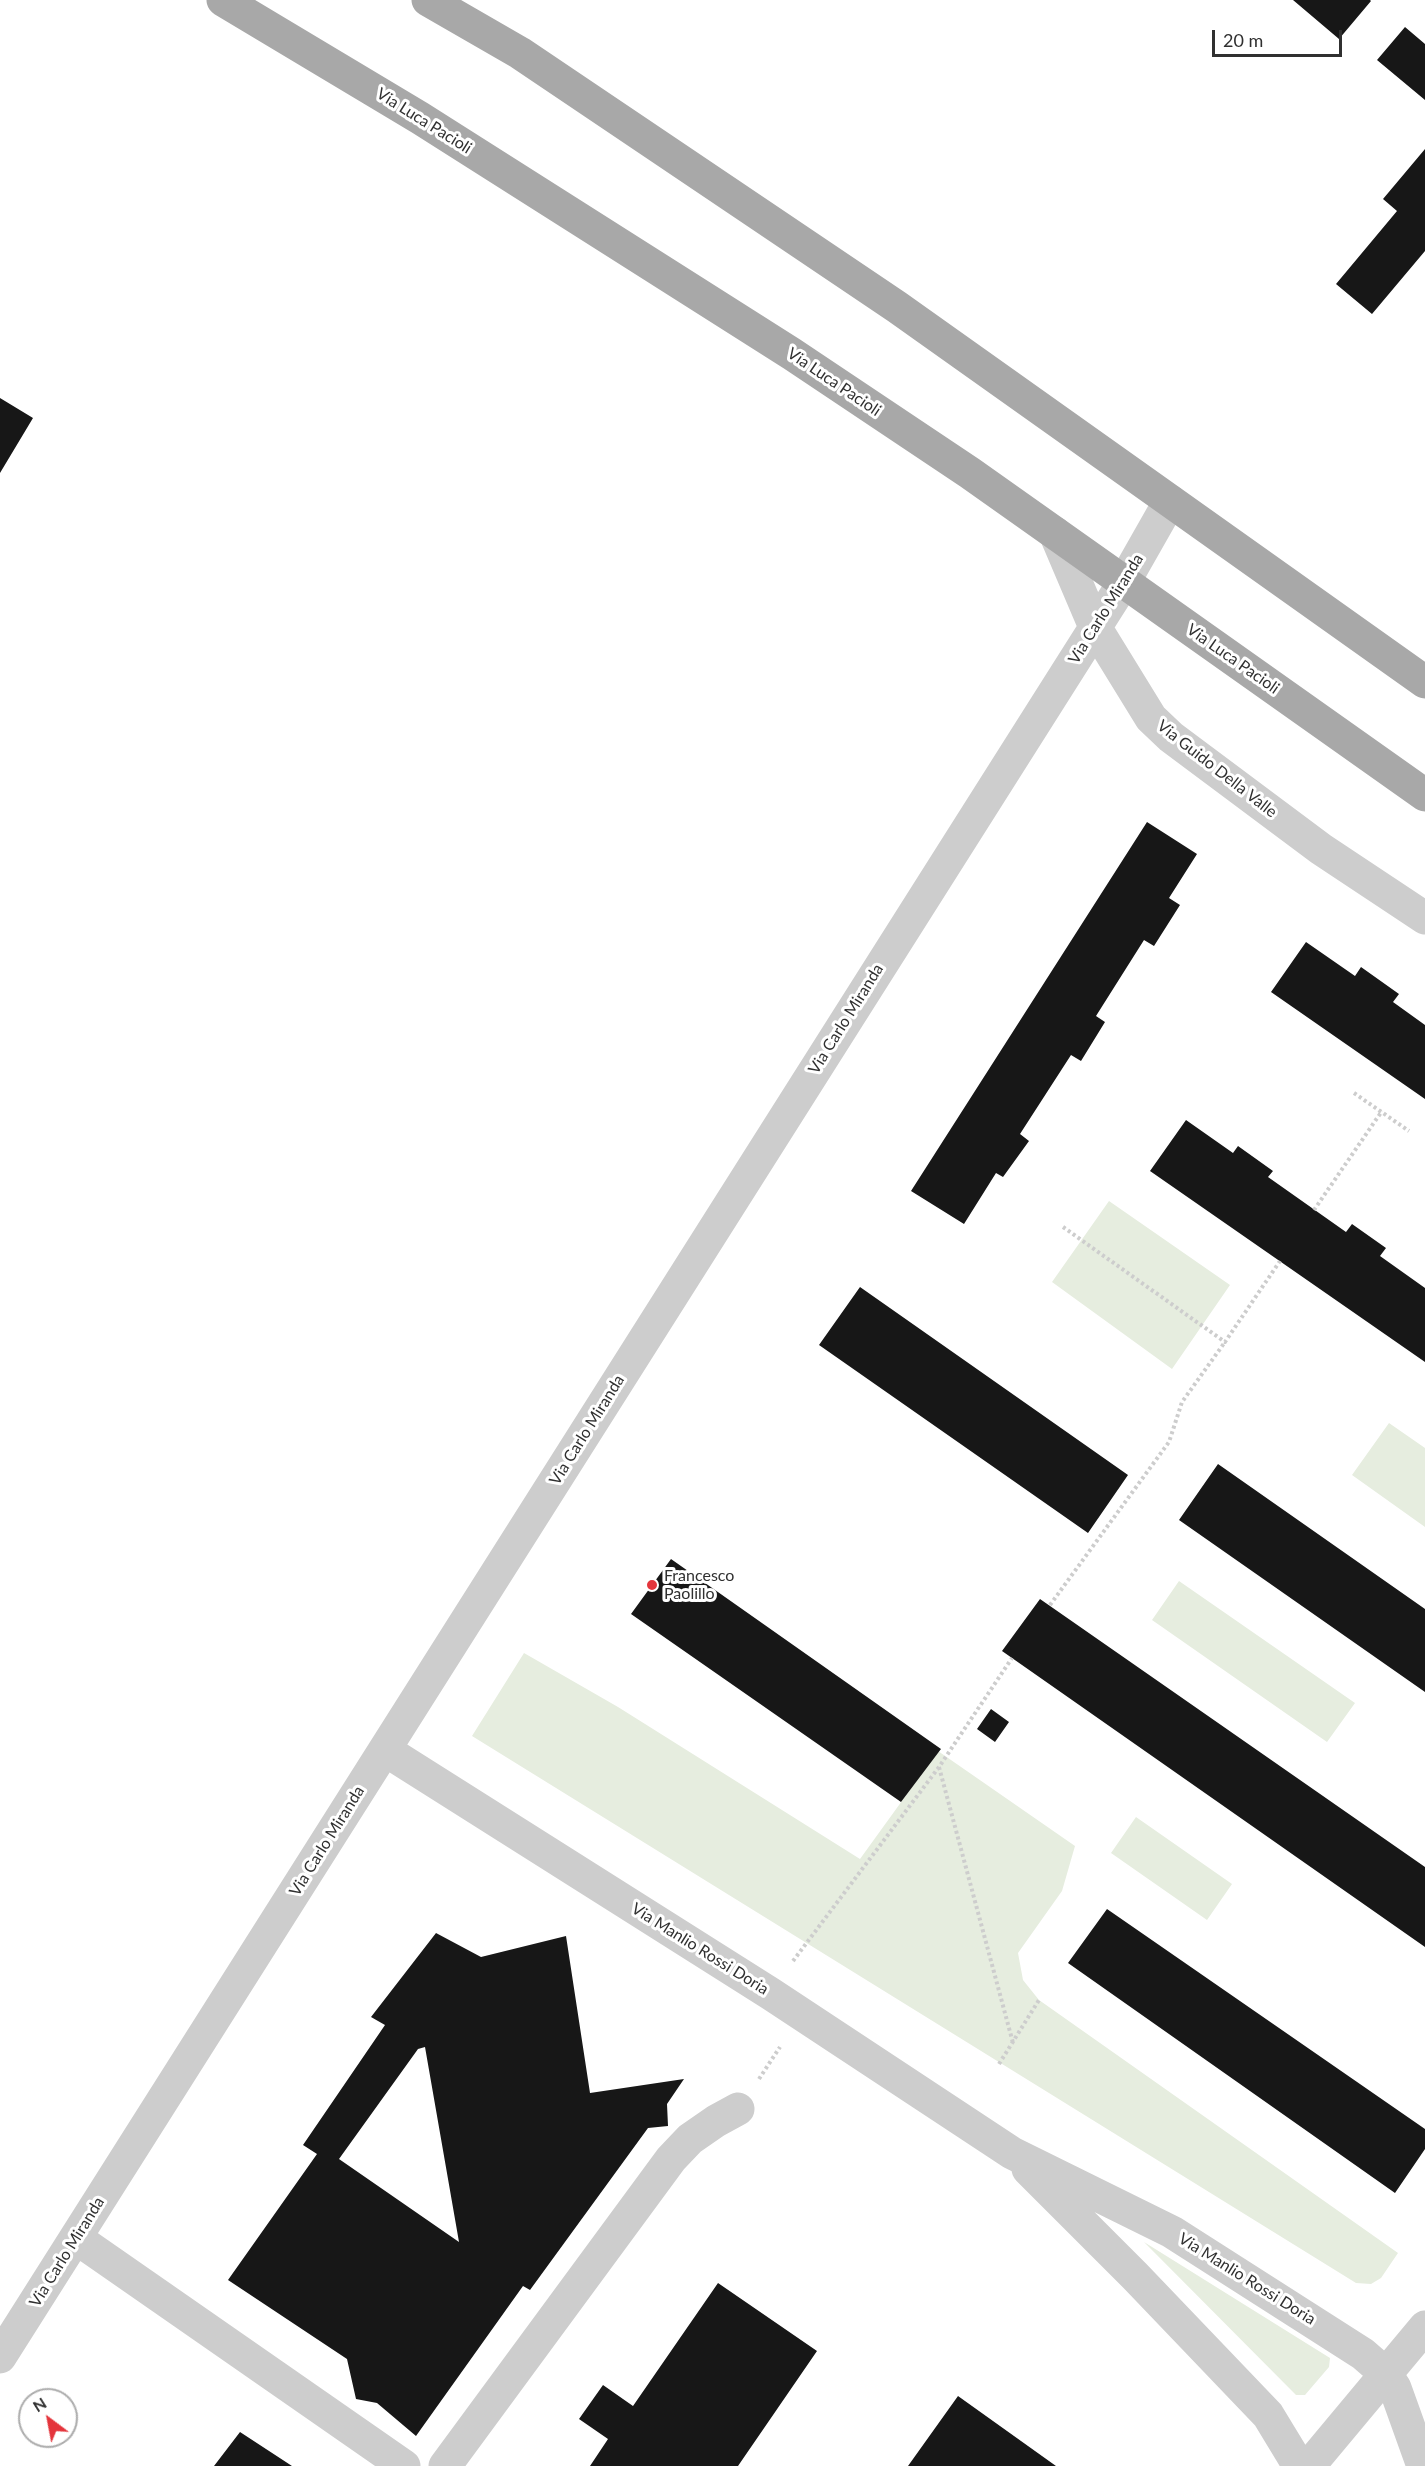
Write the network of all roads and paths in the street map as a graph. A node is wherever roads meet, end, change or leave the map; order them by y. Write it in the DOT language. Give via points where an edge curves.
graph roads {
  1 [pos="223,0"];
  2 [pos="428,0"];
  3 [pos="1170,501"];
  4 [pos="1055,533"];
  5 [pos="1124,582"];
  6 [pos="1095,627"];
  7 [pos="1418,672"];
  8 [pos="1425,795"];
  9 [pos="1425,918"];
  10 [pos="1354,1093"];
  11 [pos="1382,1111"];
  12 [pos="1409,1131"];
  13 [pos="1314,1210"];
  14 [pos="1064,1227"];
  15 [pos="1280,1261"];
  16 [pos="1225,1341"];
  17 [pos="1050,1605"];
  18 [pos="1012,1658"];
  19 [pos="385,1750"];
  20 [pos="939,1767"];
  21 [pos="771,1994"];
  22 [pos="1039,2000"];
  23 [pos="802,2014"];
  24 [pos="1013,2043"];
  25 [pos="999,2064"];
  26 [pos="738,2109"];
  27 [pos="1012,2152"];
  28 [pos="76,2238"];
  29 [pos="1425,2327"];
  30 [pos="0,2357"];
  31 [pos="1386,2374"];
  32 [pos="1268,2415"];
  33 [pos="1319,2454"];
  34 [pos="404,2466"];
  35 [pos="445,2466"];
  36 [pos="1299,2466"];
  37 [pos="1423,2466"];
  1 -- 4 [label="main road, Via Luca Pacioli" via="615,240 792,354"];
  2 -- 3 [label="main road" via="520,53 897,307"];
  3 -- 5 [label="street, Via Carlo Miranda"];
  3 -- 7 [label="main road"];
  4 -- 5 [label="main road, Via Luca Pacioli"];
  4 -- 6 [label="street, Via Guido Della Valle"];
  5 -- 6 [label="street, Via Carlo Miranda"];
  5 -- 8 [label="main road, Via Luca Pacioli"];
  6 -- 9 [label="street, Via Guido Della Valle" via="1151,718 1171,737 1321,849"];
  6 -- 19 [label="street, Via Carlo Miranda"];
  10 -- 11 [label="path"];
  11 -- 12 [label="path"];
  11 -- 13 [label="path"];
  14 -- 16 [label="path"];
  15 -- 16 [label="path"];
  16 -- 17 [label="path" via="1182,1402 1169,1442"];
  18 -- 20 [label="path"];
  19 -- 21 [label="street, Via Manlio Rossi Doria"];
  19 -- 28 [label="street, Via Carlo Miranda"];
  20 -- 21 [label="path" via="806,1941"];
  20 -- 24 [label="path"];
  21 -- 23 [label="street, Via Manlio Rossi Doria"];
  22 -- 24 [label="path"];
  23 -- 26 [label="path"];
  23 -- 27 [label="street, Via Manlio Rossi Doria"];
  24 -- 25 [label="path"];
  26 -- 35 [label="street" via="690,2139 671,2159"];
  27 -- 31 [label="street, Via Manlio Rossi Doria" via="1172,2232 1356,2349"];
  27 -- 32 [label="street, Via Manlio Rossi Doria"];
  28 -- 30 [label="street, Via Carlo Miranda"];
  28 -- 34 [label="street"];
  29 -- 31 [label="street"];
  31 -- 33 [label="street"];
  31 -- 37 [label="street, Via Manlio Rossi Doria" via="1403,2405"];
  32 -- 33 [label="street, Via Manlio Rossi Doria" via="1297,2432"];
  32 -- 36 [label="street, Via Manlio Rossi Doria"];
}
